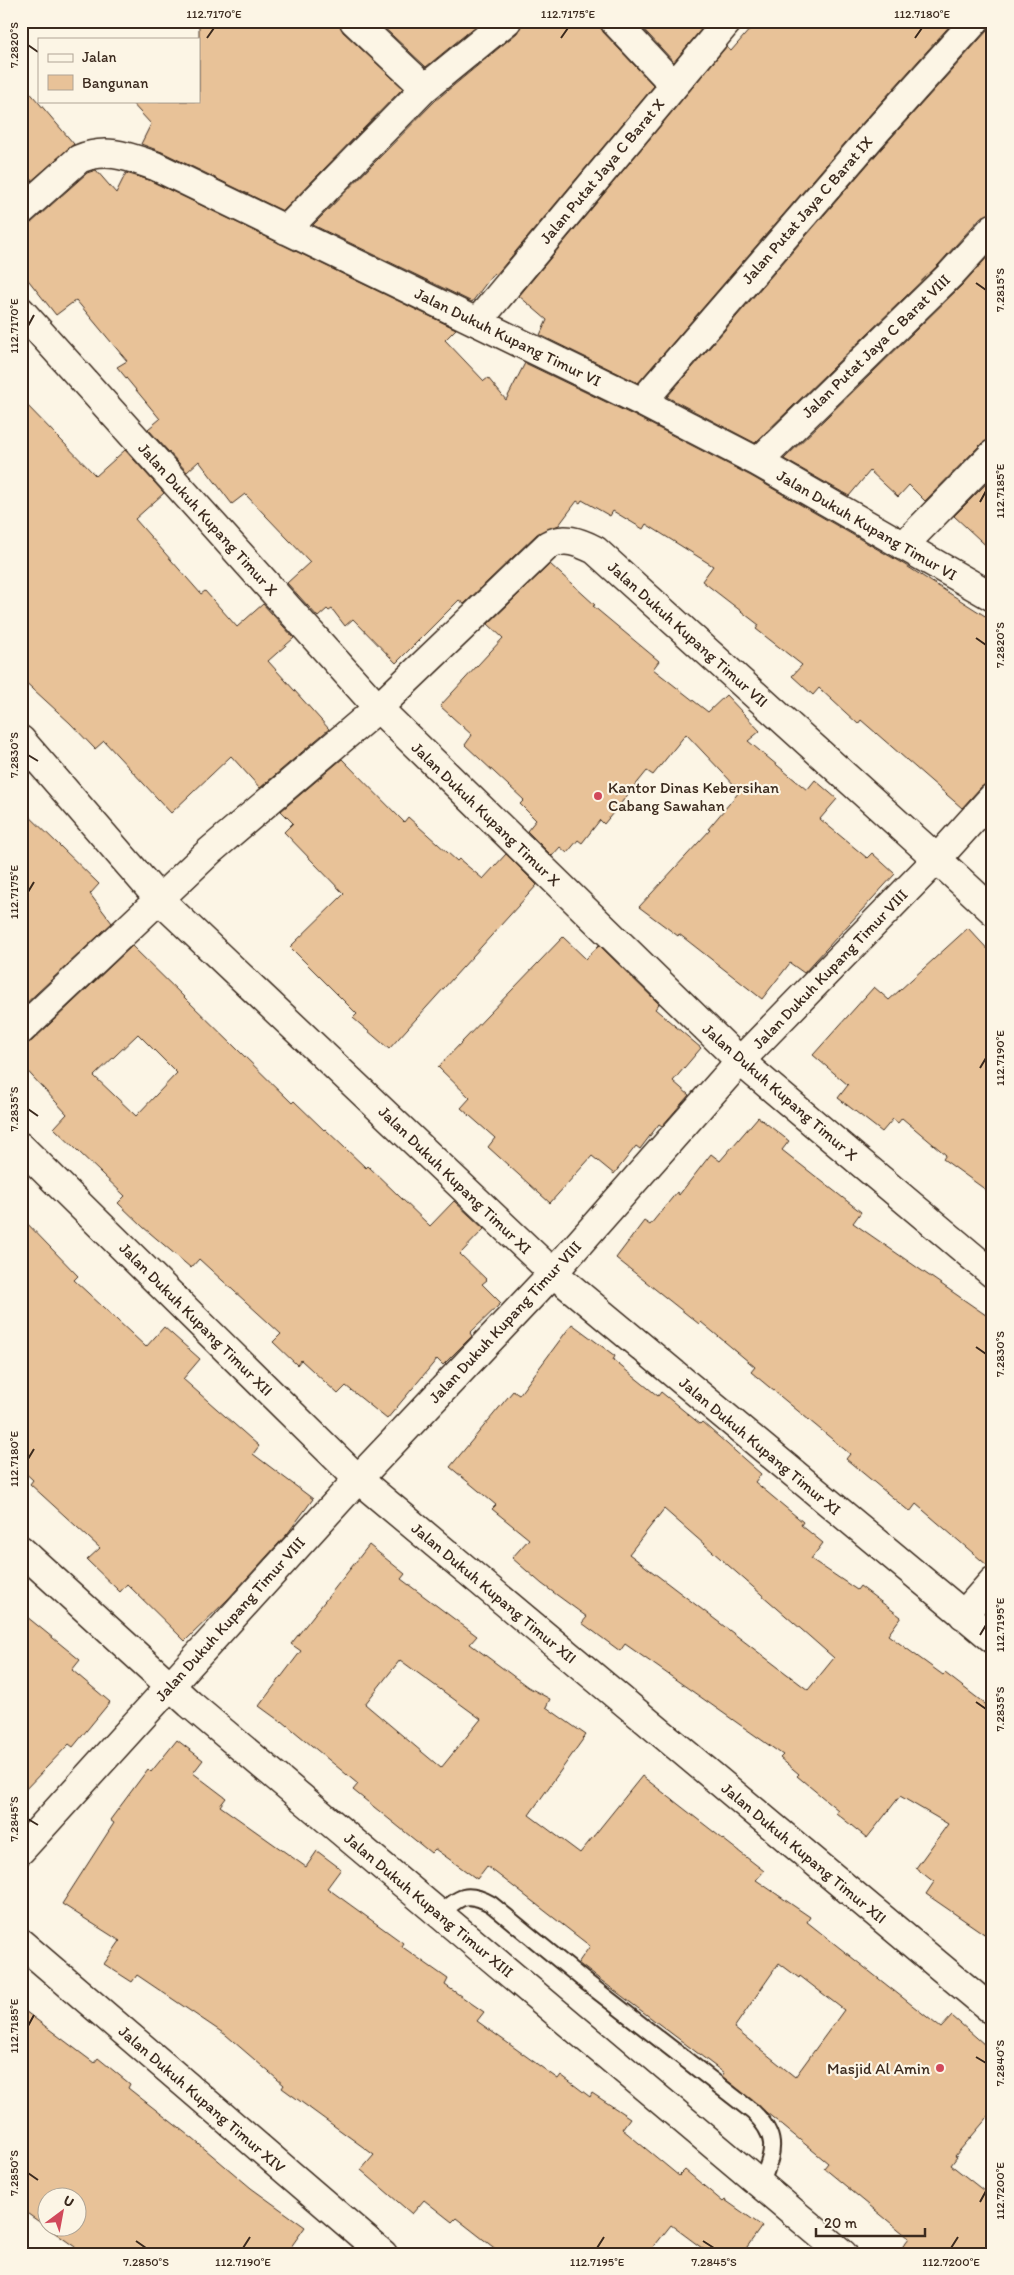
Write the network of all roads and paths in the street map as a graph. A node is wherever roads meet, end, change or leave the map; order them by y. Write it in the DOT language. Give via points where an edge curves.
graph roads {
  1 [pos="354,21"];
  2 [pos="507,21"];
  3 [pos="614,21"];
  4 [pos="728,21"];
  5 [pos="975,21"];
  6 [pos="674,85"];
  7 [pos="425,88"];
  8 [pos="21,211"];
  9 [pos="993,228"];
  10 [pos="286,230"];
  11 [pos="21,311"];
  12 [pos="478,321"];
  13 [pos="642,402"];
  14 [pos="993,454"];
  15 [pos="758,462"];
  16 [pos="903,546"];
  17 [pos="993,597"];
  18 [pos="378,708"];
  19 [pos="21,740"];
  20 [pos="993,797"];
  21 [pos="937,859"];
  22 [pos="159,899"];
  23 [pos="993,911"];
  24 [pos="21,1030"];
  25 [pos="740,1061"];
  26 [pos="21,1147"];
  27 [pos="552,1273"];
  28 [pos="993,1274"];
  29 [pos="358,1479"];
  30 [pos="21,1550"];
  31 [pos="993,1581"];
  32 [pos="963,1615"];
  33 [pos="993,1639"];
  34 [pos="169,1686"];
  35 [pos="21,1850"];
  36 [pos="440,1914"];
  37 [pos="21,1943"];
  38 [pos="993,2010"];
  39 [pos="761,2185"];
  40 [pos="383,2254"];
  41 [pos="843,2254"];
  1 -- 7 [label="street"];
  2 -- 7 [label="street"];
  3 -- 6 [label="street"];
  4 -- 6 [label="street, Jalan Putat Jaya C Barat X"];
  5 -- 13 [label="street, Jalan Putat Jaya C Barat IX"];
  6 -- 12 [label="street, Jalan Putat Jaya C Barat X"];
  7 -- 10 [label="street"];
  8 -- 10 [label="street, Jalan Dukuh Kupang Timur VI" via="80,159 90,154 120,153 155,166"];
  9 -- 15 [label="street, Jalan Putat Jaya C Barat VIII" via="950,275"];
  10 -- 12 [label="street, Jalan Dukuh Kupang Timur VI"];
  11 -- 18 [label="street, Jalan Dukuh Kupang Timur X"];
  12 -- 13 [label="street, Jalan Dukuh Kupang Timur VI"];
  13 -- 15 [label="street, Jalan Dukuh Kupang Timur VI"];
  14 -- 16 [label="street"];
  15 -- 16 [label="street, Jalan Dukuh Kupang Timur VI"];
  16 -- 17 [label="street, Jalan Dukuh Kupang Timur VI"];
  18 -- 21 [label="street, Jalan Dukuh Kupang Timur VII" via="548,545 556,540 568,540 595,550"];
  18 -- 22 [label="street, Jalan Dukuh Kupang Timur VII" via="210,851"];
  18 -- 25 [label="street, Jalan Dukuh Kupang Timur X"];
  19 -- 22 [label="street, Jalan Dukuh Kupang Timur XI"];
  20 -- 21 [label="street, Jalan Dukuh Kupang Timur VIII"];
  21 -- 23 [label="street, Jalan Dukuh Kupang Timur VII"];
  21 -- 25 [label="street, Jalan Dukuh Kupang Timur VIII"];
  22 -- 24 [label="street, Jalan Dukuh Kupang Timur VII"];
  22 -- 27 [label="street, Jalan Dukuh Kupang Timur XI"];
  25 -- 27 [label="street, Jalan Dukuh Kupang Timur VIII"];
  25 -- 28 [label="street, Jalan Dukuh Kupang Timur X"];
  26 -- 29 [label="street, Jalan Dukuh Kupang Timur XII"];
  27 -- 29 [label="street, Jalan Dukuh Kupang Timur VIII"];
  27 -- 32 [label="street, Jalan Dukuh Kupang Timur XI"];
  29 -- 34 [label="street, Jalan Dukuh Kupang Timur VIII"];
  29 -- 38 [label="street, Jalan Dukuh Kupang Timur XII"];
  30 -- 34 [label="street, Jalan Dukuh Kupang Timur XIII"];
  31 -- 32 [label="street"];
  32 -- 33 [label="street, Jalan Dukuh Kupang Timur XI"];
  34 -- 35 [label="street, Jalan Dukuh Kupang Timur VIII"];
  34 -- 36 [label="street, Jalan Dukuh Kupang Timur XIII"];
  36 -- 39 [label="street, Jalan Dukuh Kupang Timur XIII"];
  36 -- 39 [label="lane" via="468,1895 478,1896 491,1904 753,2112 764,2123 772,2140 772,2154"];
  37 -- 40 [label="street, Jalan Dukuh Kupang Timur XIV"];
  39 -- 41 [label="street, Jalan Dukuh Kupang Timur XIII"];
}
